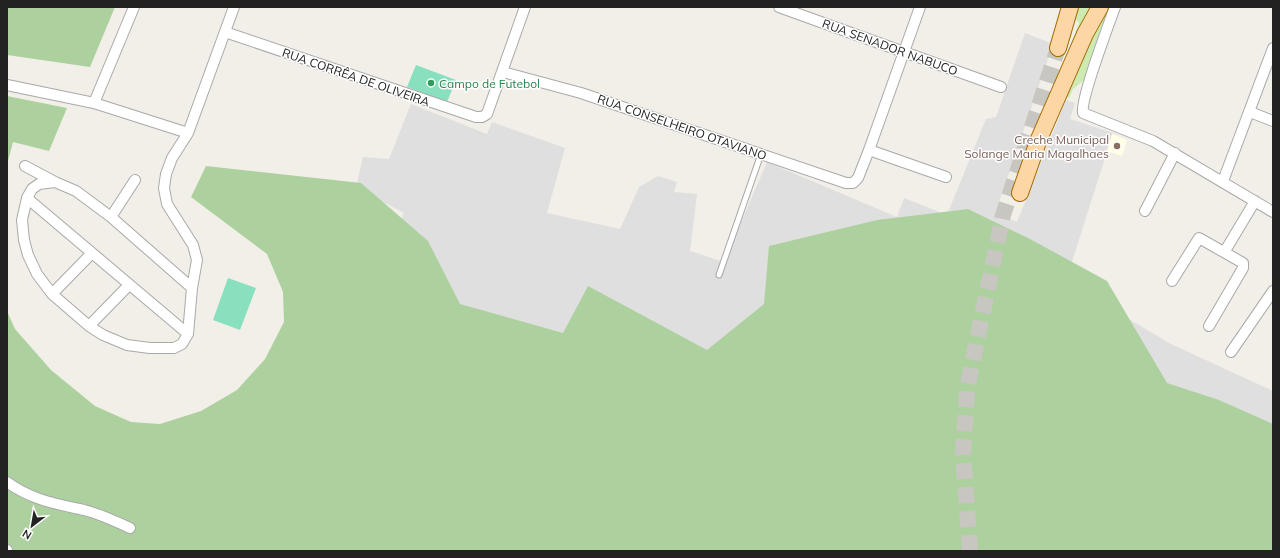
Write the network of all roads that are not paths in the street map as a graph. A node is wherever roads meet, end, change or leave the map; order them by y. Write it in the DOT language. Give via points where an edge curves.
graph roads {
  1 [pos="134,7"];
  2 [pos="234,7"];
  3 [pos="525,7"];
  4 [pos="779,7"];
  5 [pos="920,7"];
  6 [pos="1070,7"];
  7 [pos="1100,7"];
  8 [pos="1115,7"];
  9 [pos="225,32"];
  10 [pos="1058,48"];
  11 [pos="1273,48"];
  12 [pos="904,52"];
  13 [pos="503,72"];
  14 [pos="7,85"];
  15 [pos="1001,87"];
  16 [pos="94,103"];
  17 [pos="1250,112"];
  18 [pos="1273,120"];
  19 [pos="188,133"];
  20 [pos="869,150"];
  21 [pos="1175,153"];
  22 [pos="761,154"];
  23 [pos="25,166"];
  24 [pos="946,177"];
  25 [pos="135,180"];
  26 [pos="1223,181"];
  27 [pos="55,182"];
  28 [pos="1020,193"];
  29 [pos="27,198"];
  30 [pos="1255,201"];
  31 [pos="1145,211"];
  32 [pos="1273,212"];
  33 [pos="111,217"];
  34 [pos="1225,251"];
  35 [pos="92,253"];
  36 [pos="718,275"];
  37 [pos="1172,281"];
  38 [pos="129,285"];
  39 [pos="192,288"];
  40 [pos="1273,292"];
  41 [pos="52,294"];
  42 [pos="89,326"];
  43 [pos="1209,326"];
  44 [pos="188,334"];
  45 [pos="1231,352"];
  46 [pos="7,482"];
  47 [pos="130,528"];
  1 -- 16 [label="street"];
  2 -- 9 [label="street"];
  3 -- 13 [label="street"];
  4 -- 12 [label="street, RUA SENADOR NABUCO"];
  5 -- 12 [label="street"];
  6 -- 10 [label="main road"];
  7 -- 28 [label="main road" via="1085,34 1039,139"];
  8 -- 21 [label="street" via="1082,111 1085,115 1153,141"];
  9 -- 13 [label="street, RUA CORRÊA DE OLIVEIRA" via="476,117 487,114"];
  9 -- 19 [label="street"];
  11 -- 17 [label="street"];
  12 -- 15 [label="street, RUA SENADOR NABUCO"];
  12 -- 20 [label="street"];
  13 -- 22 [label="street, RUA CONSELHEIRO OTAVIANO" via="581,93"];
  14 -- 16 [label="street"];
  16 -- 19 [label="street"];
  17 -- 18 [label="street"];
  17 -- 26 [label="street"];
  19 -- 39 [label="street" via="172,158 164,188 167,204 193,245 197,260"];
  20 -- 22 [label="street, RUA CONSELHEIRO OTAVIANO" via="858,178 853,183 846,183"];
  20 -- 24 [label="street"];
  21 -- 26 [label="street"];
  21 -- 31 [label="street"];
  22 -- 36 [label="lane"];
  23 -- 27 [label="street"];
  25 -- 33 [label="street"];
  26 -- 30 [label="street"];
  27 -- 29 [label="street" via="39,184"];
  27 -- 33 [label="street" via="76,191"];
  29 -- 35 [label="street"];
  29 -- 41 [label="street" via="22,220 24,240 37,274"];
  30 -- 32 [label="street"];
  30 -- 34 [label="street"];
  33 -- 39 [label="street"];
  34 -- 37 [label="street" via="1199,238"];
  34 -- 43 [label="street" via="1243,263 1243,268"];
  35 -- 38 [label="street"];
  35 -- 41 [label="street"];
  38 -- 42 [label="street"];
  38 -- 44 [label="street"];
  39 -- 44 [label="street"];
  40 -- 45 [label="street"];
  41 -- 42 [label="street"];
  42 -- 44 [label="street" via="102,335 126,345 150,348 174,348 182,344"];
  46 -- 47 [label="street" via="50,504 98,514"];
}
